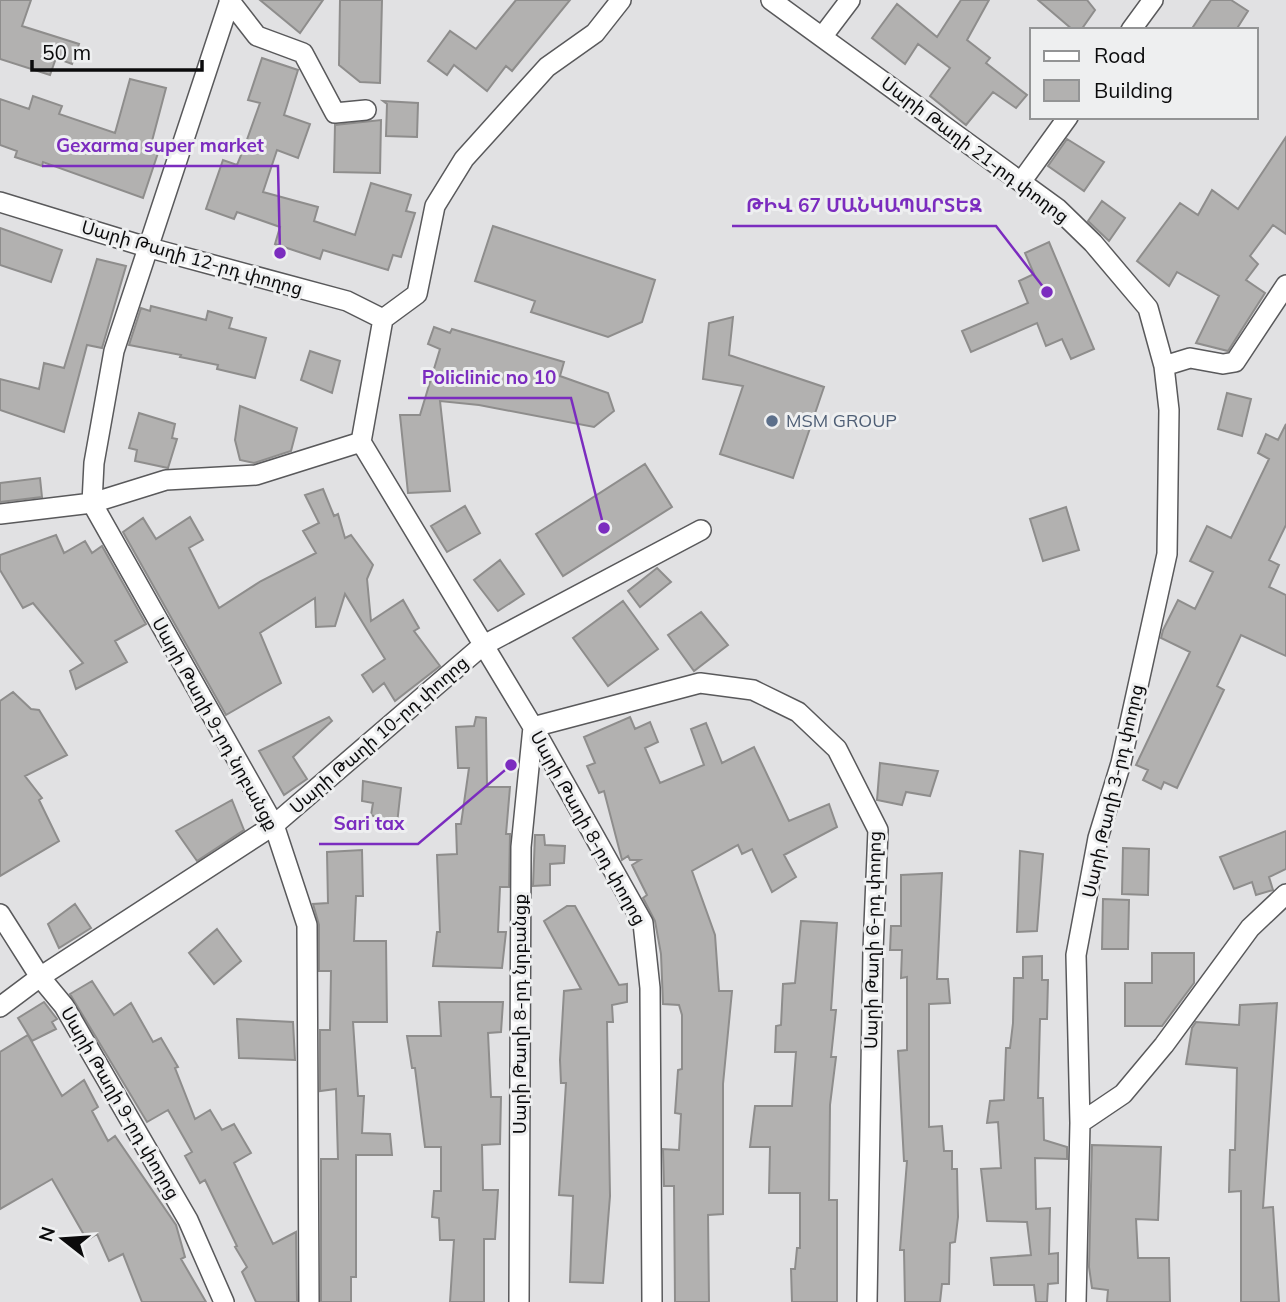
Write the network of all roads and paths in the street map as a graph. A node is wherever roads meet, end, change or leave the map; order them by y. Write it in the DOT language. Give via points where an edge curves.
graph roads {
  1 [pos="229,0"];
  2 [pos="621,0"];
  3 [pos="771,0"];
  4 [pos="850,0"];
  5 [pos="1153,0"];
  6 [pos="1132,28"];
  7 [pos="822,37"];
  8 [pos="366,110"];
  9 [pos="1067,119"];
  10 [pos="1021,182"];
  11 [pos="0,202"];
  12 [pos="150,248"];
  13 [pos="1286,285"];
  14 [pos="383,319"];
  15 [pos="1164,366"];
  16 [pos="361,442"];
  17 [pos="92,503"];
  18 [pos="0,514"];
  19 [pos="701,530"];
  20 [pos="482,646"];
  21 [pos="533,727"];
  22 [pos="274,825"];
  23 [pos="1286,894"];
  24 [pos="0,914"];
  25 [pos="40,977"];
  26 [pos="0,1007"];
  27 [pos="1080,1123"];
  28 [pos="224,1302"];
  29 [pos="309,1302"];
  30 [pos="519,1302"];
  31 [pos="652,1302"];
  32 [pos="867,1302"];
  33 [pos="1076,1302"];
  1 -- 8 [label="street" via="257,36 303,53 335,113"];
  1 -- 12 [label="street"];
  2 -- 14 [label="street" via="596,33 548,67 464,159 435,206 416,294"];
  3 -- 7 [label="street, Սարի Թաղի 21-րդ փողոց"];
  4 -- 7 [label="street"];
  5 -- 6 [label="street"];
  7 -- 10 [label="street, Սարի Թաղի 21-րդ փողոց"];
  9 -- 10 [label="street"];
  10 -- 15 [label="street, Սարի Թաղի 21-րդ փողոց" via="1093,243 1148,308"];
  11 -- 12 [label="street, Սարի Թաղի 12-րդ փողոց"];
  12 -- 14 [label="street, Սարի Թաղի 12-րդ փողոց" via="347,301"];
  12 -- 17 [label="street" via="114,351 93,463"];
  13 -- 15 [label="street" via="1235,362 1191,358"];
  14 -- 16 [label="street"];
  15 -- 27 [label="street, Սարի Թաղի 3-րդ փողոց" via="1169,410 1167,554 1121,763 1098,838 1076,955"];
  16 -- 17 [label="street" via="260,474 166,481"];
  16 -- 20 [label="street, Սարի Թաղի 8-րդ փողոց"];
  17 -- 18 [label="street"];
  17 -- 22 [label="street, Սարի Թաղի 9-րդ նրբանցք"];
  19 -- 20 [label="street, Սարի Թաղի 10-րդ փողոց"];
  20 -- 21 [label="street, Սարի Թաղի 8-րդ փողոց"];
  20 -- 22 [label="street, Սարի Թաղի 10-րդ փողոց"];
  21 -- 30 [label="street, Սարի Թաղի 8-րդ նրբանցք" via="521,847"];
  21 -- 31 [label="street, Սարի Թաղի 8-րդ փողոց" via="643,923 650,988"];
  21 -- 32 [label="street, Սարի Թաղի 6-րդ փողոց" via="700,683 753,690 798,712 837,749 878,830"];
  22 -- 25 [label="street, Սարի Թաղի 10-րդ փողոց"];
  22 -- 29 [label="street, Սարի Թաղի 9-րդ նրբանցք" via="307,925"];
  23 -- 27 [label="street" via="1250,928 1123,1094"];
  24 -- 25 [label="street, Սարի Թաղի 9-րդ փողոց"];
  25 -- 26 [label="street, Սարի Թաղի 10-րդ փողոց"];
  25 -- 28 [label="street, Սարի Թաղի 9-րդ փողոց" via="64,1006 188,1220"];
  27 -- 33 [label="street, Սարի Թաղի 3-րդ փողոց"];
}
